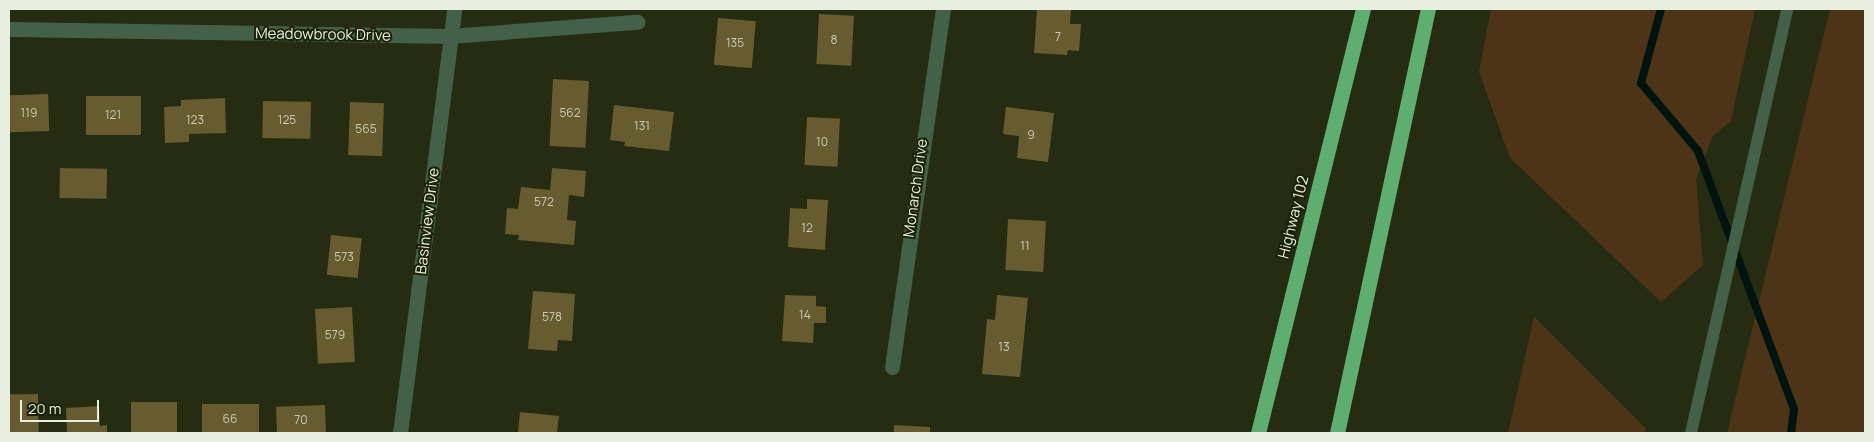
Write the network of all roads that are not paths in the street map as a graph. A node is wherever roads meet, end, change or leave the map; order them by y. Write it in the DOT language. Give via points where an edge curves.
graph roads {
  1 [pos="454,9"];
  2 [pos="943,9"];
  3 [pos="1363,9"];
  4 [pos="1428,9"];
  5 [pos="1787,9"];
  6 [pos="637,22"];
  7 [pos="9,29"];
  8 [pos="449,36"];
  9 [pos="892,367"];
  10 [pos="400,433"];
  11 [pos="1258,433"];
  12 [pos="1338,433"];
  13 [pos="1690,433"];
  1 -- 8 [label="street, Basinview Drive"];
  2 -- 9 [label="street, Monarch Drive" via="909,225"];
  3 -- 11 [label="highway, Highway 102"];
  4 -- 12 [label="highway"];
  5 -- 13 [label="lane"];
  6 -- 8 [label="street, Meadowbrook Drive"];
  7 -- 8 [label="street, Meadowbrook Drive"];
  8 -- 10 [label="street, Basinview Drive"];
}
